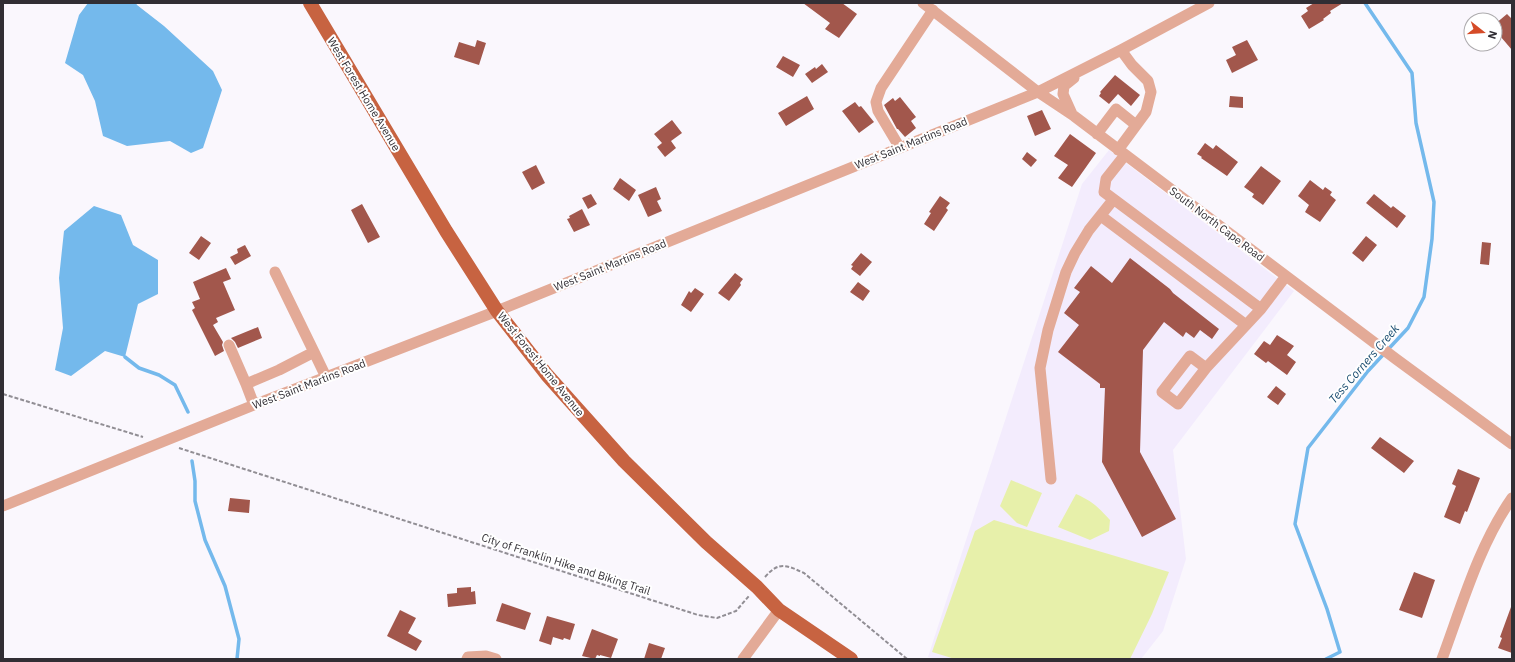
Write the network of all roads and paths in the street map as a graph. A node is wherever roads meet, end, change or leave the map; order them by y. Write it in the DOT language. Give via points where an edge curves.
graph roads {
  1 [pos="310,3"];
  2 [pos="923,3"];
  3 [pos="1209,3"];
  4 [pos="933,10"];
  5 [pos="1121,50"];
  6 [pos="1089,66"];
  7 [pos="1038,92"];
  8 [pos="1074,116"];
  9 [pos="1136,125"];
  10 [pos="1097,134"];
  11 [pos="900,148"];
  12 [pos="1122,152"];
  13 [pos="1113,200"];
  14 [pos="1101,216"];
  15 [pos="275,272"];
  16 [pos="1286,276"];
  17 [pos="1261,309"];
  18 [pos="497,311"];
  19 [pos="1246,325"];
  20 [pos="229,345"];
  21 [pos="314,352"];
  22 [pos="1206,368"];
  23 [pos="326,377"];
  24 [pos="246,384"];
  25 [pos="3,394"];
  26 [pos="254,405"];
  27 [pos="146,438"];
  28 [pos="1512,444"];
  29 [pos="179,448"];
  30 [pos="1051,479"];
  31 [pos="1512,498"];
  32 [pos="3,506"];
  33 [pos="757,587"];
  34 [pos="779,610"];
  35 [pos="467,658"];
  36 [pos="496,659"];
  37 [pos="743,659"];
  38 [pos="851,659"];
  39 [pos="907,659"];
  40 [pos="1442,659"];
  1 -- 18 [label="main road, West Forest Home Avenue" via="442,225"];
  2 -- 4 [label="street, South North Cape Road"];
  3 -- 5 [label="street, West Saint Martins Road"];
  4 -- 7 [label="street, South North Cape Road"];
  4 -- 11 [label="street" via="881,88 876,102 878,111"];
  5 -- 6 [label="street, West Saint Martins Road"];
  5 -- 9 [label="street" via="1148,81 1151,92 1146,112"];
  6 -- 7 [label="street, West Saint Martins Road"];
  6 -- 8 [label="street" via="1064,86 1063,94"];
  7 -- 8 [label="street, South North Cape Road"];
  7 -- 11 [label="street, West Saint Martins Road"];
  8 -- 10 [label="street, South North Cape Road"];
  9 -- 10 [label="street" via="1116,110"];
  9 -- 12 [label="street"];
  10 -- 12 [label="street, South North Cape Road"];
  11 -- 18 [label="street, West Saint Martins Road"];
  12 -- 13 [label="street" via="1106,179 1104,192"];
  12 -- 16 [label="street, South North Cape Road"];
  13 -- 14 [label="street"];
  13 -- 17 [label="street"];
  14 -- 19 [label="street"];
  14 -- 30 [label="street" via="1089,230 1066,272 1048,330 1040,368"];
  15 -- 21 [label="street"];
  16 -- 17 [label="street"];
  16 -- 28 [label="street, South North Cape Road"];
  17 -- 19 [label="street"];
  18 -- 23 [label="street, West Saint Martins Road"];
  18 -- 33 [label="main road, West Forest Home Avenue" via="547,375 624,461 706,542"];
  19 -- 22 [label="street"];
  20 -- 24 [label="street"];
  21 -- 23 [label="street"];
  21 -- 24 [label="street"];
  23 -- 26 [label="street, West Saint Martins Road"];
  24 -- 26 [label="street"];
  25 -- 27 [label="path"];
  26 -- 32 [label="street, West Saint Martins Road"];
  29 -- 33 [label="path, City of Franklin Hike and Biking Trail" via="698,615 717,618 736,610"];
  31 -- 40 [label="street" via="1476,566"];
  33 -- 34 [label="main road, West Forest Home Avenue"];
  33 -- 39 [label="path, City of Franklin Hike and Biking Trail" via="773,568 787,565 804,573"];
  34 -- 37 [label="street"];
  34 -- 38 [label="main road, West Forest Home Avenue"];
  35 -- 36 [label="street" via="486,656"];
}
